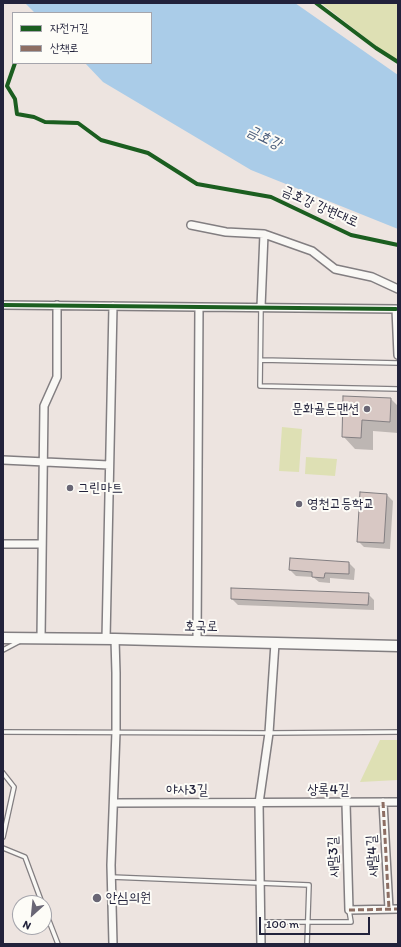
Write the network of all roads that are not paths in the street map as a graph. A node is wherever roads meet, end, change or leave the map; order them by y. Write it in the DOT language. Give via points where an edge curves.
graph roads {
  1 [pos="192,225"];
  2 [pos="264,234"];
  3 [pos="398,289"];
  4 [pos="3,304"];
  5 [pos="57,305"];
  6 [pos="113,306"];
  7 [pos="200,307"];
  8 [pos="261,307"];
  9 [pos="397,307"];
  10 [pos="397,321"];
  11 [pos="398,351"];
  12 [pos="398,355"];
  13 [pos="260,360"];
  14 [pos="398,363"];
  15 [pos="398,389"];
  16 [pos="3,460"];
  17 [pos="42,462"];
  18 [pos="109,465"];
  19 [pos="3,544"];
  20 [pos="42,544"];
  21 [pos="3,638"];
  22 [pos="26,638"];
  23 [pos="41,638"];
  24 [pos="110,639"];
  25 [pos="197,641"];
  26 [pos="275,643"];
  27 [pos="398,646"];
  28 [pos="3,650"];
  29 [pos="3,732"];
  30 [pos="116,732"];
  31 [pos="398,732"];
  32 [pos="269,734"];
  33 [pos="3,773"];
  34 [pos="383,802"];
  35 [pos="398,802"];
  36 [pos="259,803"];
  37 [pos="346,803"];
  38 [pos="114,804"];
  39 [pos="3,837"];
  40 [pos="3,848"];
  41 [pos="111,877"];
  42 [pos="260,884"];
  43 [pos="39,895"];
  44 [pos="398,908"];
  45 [pos="389,909"];
  46 [pos="349,910"];
  47 [pos="261,922"];
  48 [pos="308,922"];
  49 [pos="52,929"];
  50 [pos="58,944"];
  51 [pos="113,944"];
  52 [pos="261,944"];
  53 [pos="307,944"];
  1 -- 2 [label="street" via="226,232"];
  2 -- 3 [label="street" via="312,251 335,270 372,277"];
  2 -- 8 [label="street"];
  4 -- 5 [label="street"];
  5 -- 6 [label="street"];
  5 -- 17 [label="street" via="57,377 44,406"];
  6 -- 7 [label="street"];
  6 -- 18 [label="street"];
  7 -- 8 [label="street"];
  7 -- 25 [label="street"];
  8 -- 9 [label="street"];
  8 -- 13 [label="lane"];
  9 -- 10 [label="street"];
  10 -- 11 [label="street"];
  11 -- 12 [label="street"];
  13 -- 14 [label="lane"];
  13 -- 15 [label="lane" via="260,386"];
  16 -- 17 [label="street"];
  17 -- 18 [label="street"];
  17 -- 20 [label="street"];
  18 -- 24 [label="street"];
  19 -- 20 [label="street"];
  20 -- 23 [label="street"];
  21 -- 22 [label="main road, 호국로"];
  22 -- 23 [label="main road, 호국로"];
  22 -- 28 [label="lane"];
  23 -- 24 [label="main road, 호국로"];
  24 -- 25 [label="main road, 호국로"];
  24 -- 30 [label="street" via="116,673"];
  25 -- 26 [label="main road, 호국로"];
  26 -- 27 [label="main road, 호국로"];
  26 -- 32 [label="street"];
  29 -- 30 [label="lane"];
  30 -- 32 [label="lane"];
  30 -- 38 [label="street"];
  31 -- 32 [label="lane"];
  32 -- 36 [label="street"];
  33 -- 39 [label="lane" via="14,787"];
  34 -- 35 [label="street, 상록4길"];
  34 -- 37 [label="street, 상록4길"];
  34 -- 45 [label="street, 새말4길"];
  36 -- 37 [label="street, 상록4길"];
  36 -- 38 [label="street, 야사3길"];
  36 -- 42 [label="street"];
  37 -- 46 [label="street, 새말3길"];
  38 -- 41 [label="street"];
  40 -- 43 [label="lane" via="25,858"];
  41 -- 42 [label="lane"];
  41 -- 51 [label="street"];
  42 -- 47 [label="street"];
  42 -- 48 [label="lane" via="309,886"];
  44 -- 45 [label="street"];
  45 -- 46 [label="street"];
  46 -- 48 [label="lane" via="351,922"];
  47 -- 48 [label="lane"];
  47 -- 52 [label="street"];
  48 -- 53 [label="lane"];
  49 -- 50 [label="lane"];
}
